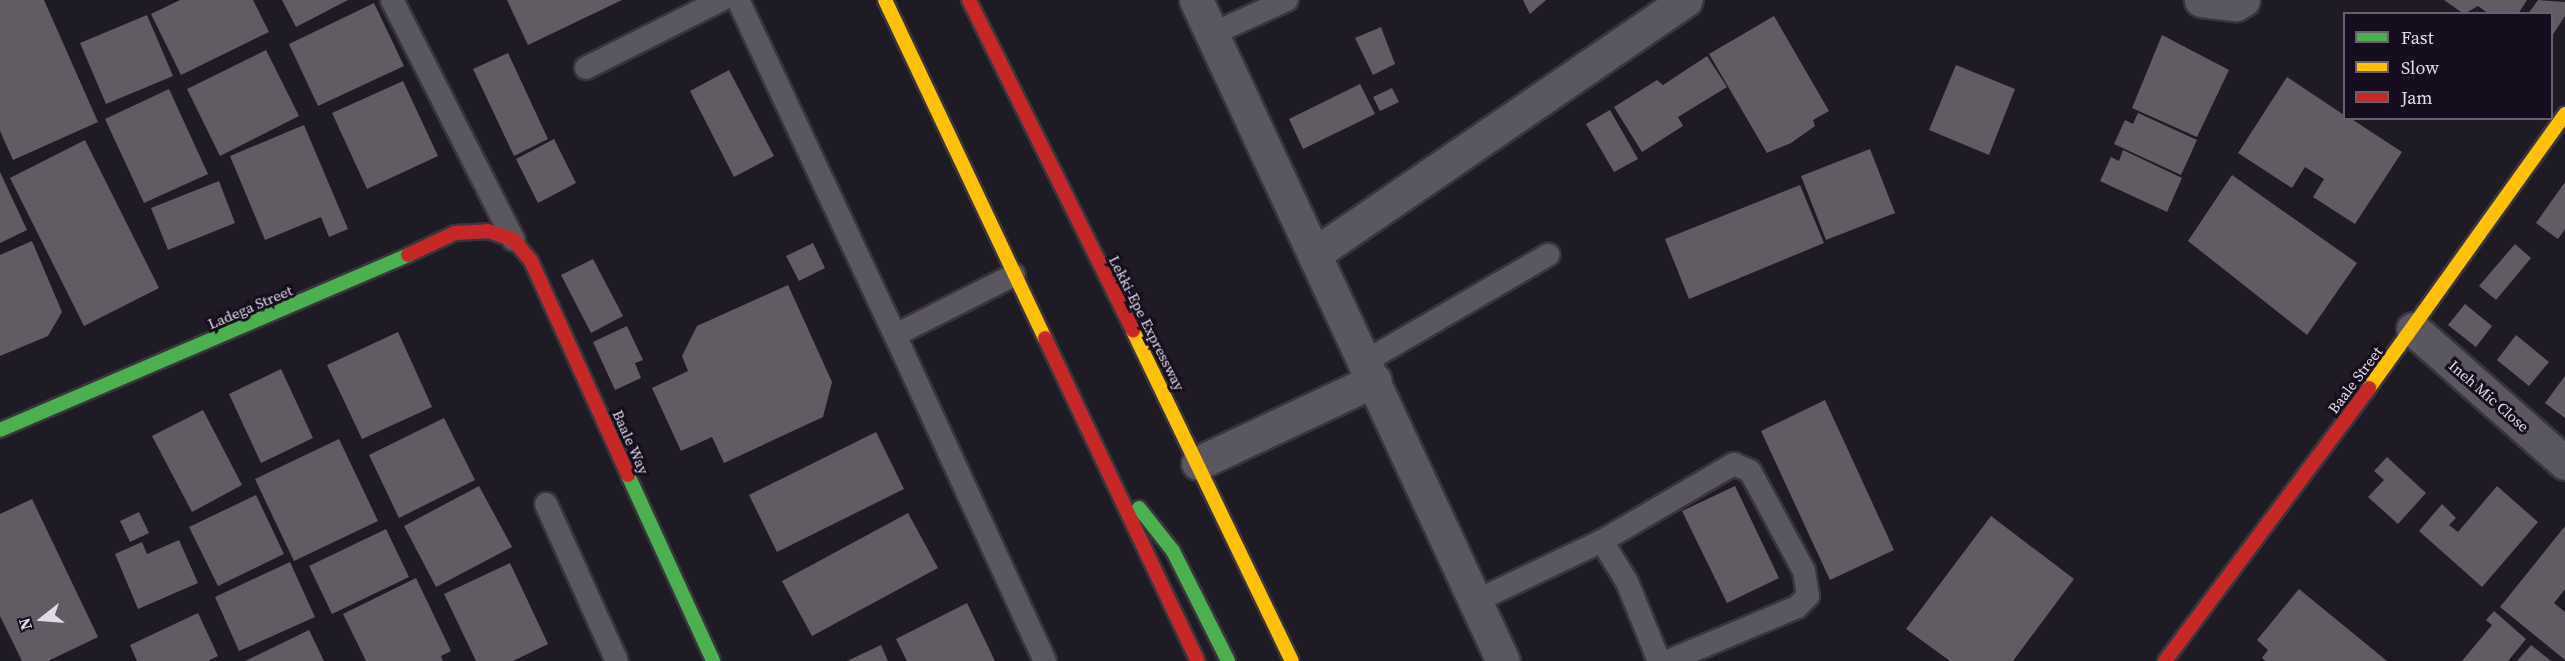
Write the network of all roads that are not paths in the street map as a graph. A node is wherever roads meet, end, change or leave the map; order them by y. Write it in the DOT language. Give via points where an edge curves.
graph roads {
  1 [pos="392,0"];
  2 [pos="721,0"];
  3 [pos="738,0"];
  4 [pos="885,0"];
  5 [pos="969,0"];
  6 [pos="1196,0"];
  7 [pos="1287,0"];
  8 [pos="1686,0"];
  9 [pos="2201,0"];
  10 [pos="2243,0"];
  11 [pos="1212,34"];
  12 [pos="586,68"];
  13 [pos="2565,114"];
  14 [pos="514,240"];
  15 [pos="1316,252"];
  16 [pos="1548,255"];
  17 [pos="1014,275"];
  18 [pos="2413,329"];
  19 [pos="895,335"];
  20 [pos="1371,371"];
  21 [pos="0,430"];
  22 [pos="1103,462"];
  23 [pos="1198,462"];
  24 [pos="2565,463"];
  25 [pos="546,504"];
  26 [pos="1602,541"];
  27 [pos="1476,601"];
  28 [pos="617,661"];
  29 [pos="713,661"];
  30 [pos="1045,661"];
  31 [pos="1198,661"];
  32 [pos="1228,661"];
  33 [pos="1292,661"];
  34 [pos="1503,661"];
  35 [pos="1659,661"];
  36 [pos="1668,661"];
  37 [pos="2165,661"];
  1 -- 14 [label="lane"];
  2 -- 12 [label="lane"];
  3 -- 19 [label="lane"];
  4 -- 17 [label="main road"];
  5 -- 23 [label="main road, Lekki-Epe Expressway"];
  6 -- 11 [label="street"];
  7 -- 11 [label="lane"];
  8 -- 15 [label="street"];
  9 -- 10 [label="street" via="2236,4"];
  11 -- 15 [label="street"];
  13 -- 18 [label="main road, Baale Street"];
  14 -- 21 [label="main road, Ladega Street" via="488,231 455,233 271,317"];
  14 -- 29 [label="main road, Baale Way" via="531,261"];
  15 -- 20 [label="street"];
  16 -- 20 [label="lane"];
  17 -- 19 [label="lane"];
  17 -- 22 [label="main road"];
  18 -- 24 [label="street, Ineh Mic Close"];
  18 -- 37 [label="main road, Baale Street"];
  19 -- 30 [label="lane"];
  20 -- 23 [label="street"];
  20 -- 27 [label="street"];
  22 -- 31 [label="main road"];
  22 -- 32 [label="main road" via="1173,551"];
  23 -- 33 [label="main road, Lekki-Epe Expressway"];
  25 -- 28 [label="lane"];
  26 -- 27 [label="lane"];
  26 -- 35 [label="lane" via="1627,582"];
  26 -- 36 [label="lane" via="1734,464 1750,471 1804,571 1808,596 1797,607"];
  27 -- 34 [label="street"];
}
